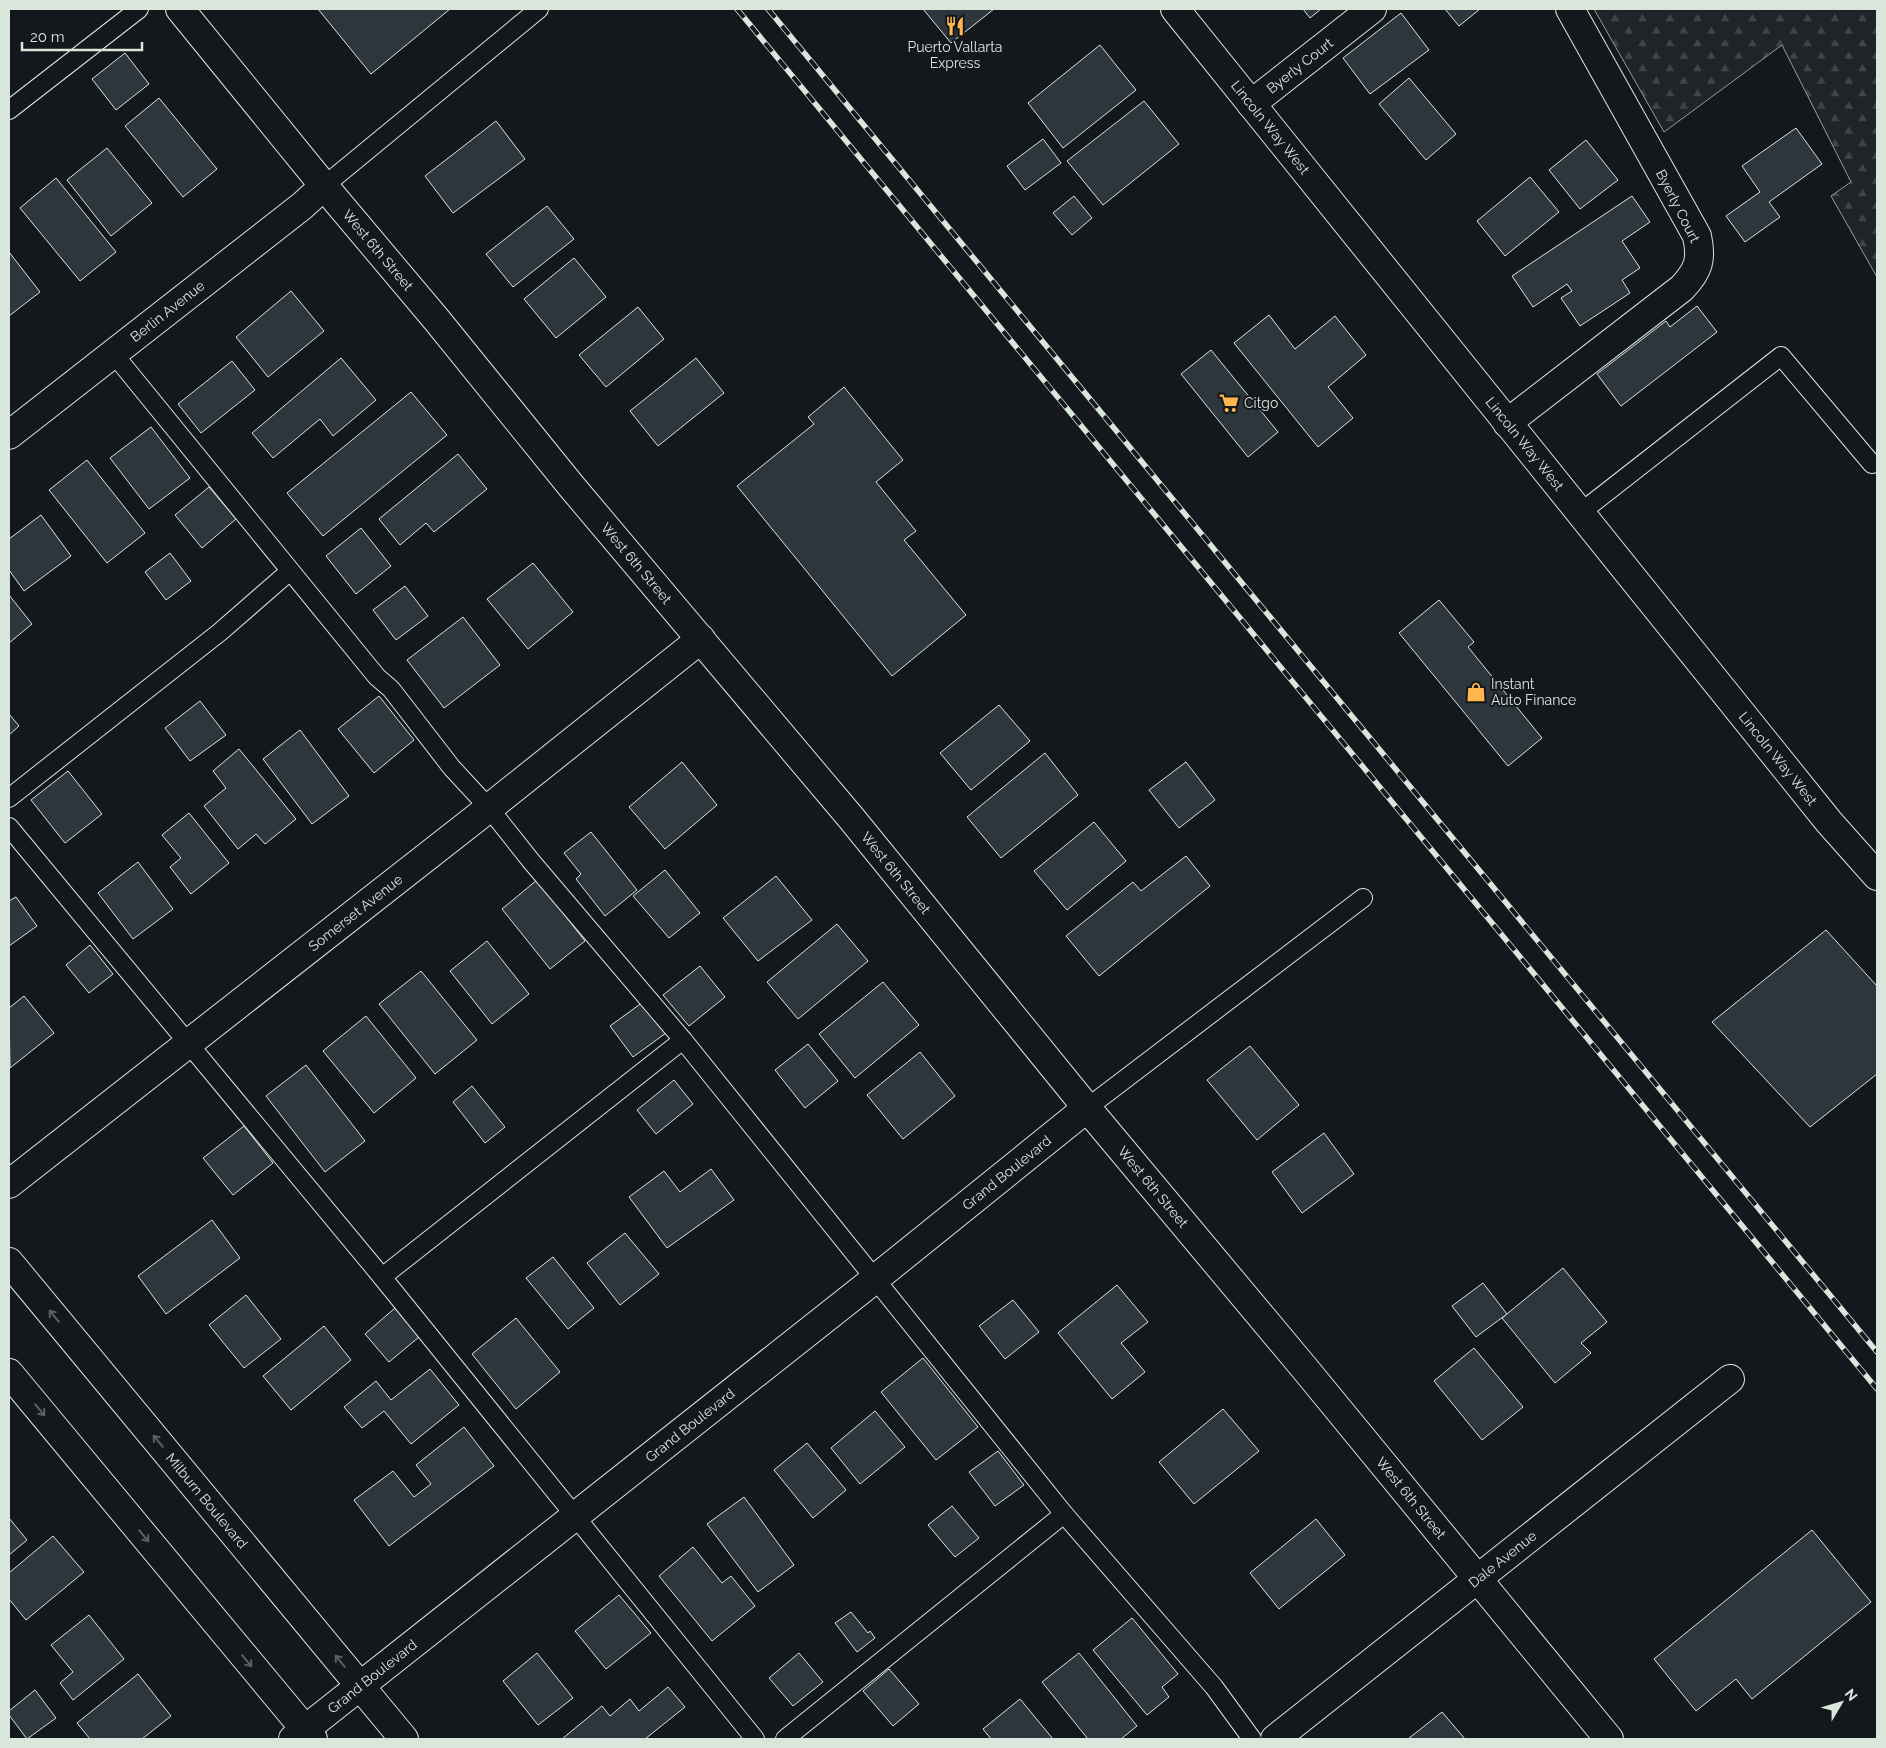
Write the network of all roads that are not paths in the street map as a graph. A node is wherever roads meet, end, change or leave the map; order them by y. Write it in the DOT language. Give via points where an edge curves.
graph roads {
  1 [pos="139,9"];
  2 [pos="180,9"];
  3 [pos="539,9"];
  4 [pos="1174,9"];
  5 [pos="1372,9"];
  6 [pos="1570,9"];
  7 [pos="1251,104"];
  8 [pos="9,110"];
  9 [pos="324,186"];
  10 [pos="113,353"];
  11 [pos="1507,423"];
  12 [pos="9,435"];
  13 [pos="1872,464"];
  14 [pos="1580,513"];
  15 [pos="290,571"];
  16 [pos="701,639"];
  17 [pos="9,798"];
  18 [pos="489,808"];
  19 [pos="9,827"];
  20 [pos="1877,876"];
  21 [pos="1363,898"];
  22 [pos="683,1040"];
  23 [pos="187,1044"];
  24 [pos="1087,1108"];
  25 [pos="9,1184"];
  26 [pos="9,1262"];
  27 [pos="382,1277"];
  28 [pos="875,1279"];
  29 [pos="9,1373"];
  30 [pos="1730,1379"];
  31 [pos="1064,1514"];
  32 [pos="575,1516"];
  33 [pos="1477,1579"];
  34 [pos="360,1687"];
  35 [pos="303,1736"];
  36 [pos="404,1739"];
  37 [pos="755,1739"];
  38 [pos="785,1739"];
  39 [pos="1252,1739"];
  40 [pos="1275,1739"];
  41 [pos="1609,1739"];
  1 -- 8 [label="lane"];
  2 -- 9 [label="street, West 6th Street"];
  3 -- 9 [label="lane"];
  4 -- 7 [label="street, Lincoln Way West"];
  5 -- 7 [label="street, Byerly Court"];
  6 -- 11 [label="street, Byerly Court" via="1697,236 1699,263 1692,278 1682,288"];
  7 -- 11 [label="street, Lincoln Way West"];
  9 -- 10 [label="street, Berlin Avenue"];
  9 -- 16 [label="street, West 6th Street"];
  10 -- 12 [label="street, Berlin Avenue"];
  10 -- 15 [label="lane"];
  11 -- 14 [label="street, Lincoln Way West"];
  13 -- 14 [label="lane" via="1781,356"];
  14 -- 20 [label="street, Lincoln Way West" via="1829,822"];
  15 -- 17 [label="lane" via="220,632"];
  15 -- 18 [label="lane" via="391,689 452,768"];
  16 -- 18 [label="street, Somerset Avenue"];
  16 -- 24 [label="street, West 6th Street"];
  18 -- 22 [label="lane"];
  18 -- 23 [label="street, Somerset Avenue"];
  19 -- 23 [label="lane"];
  21 -- 24 [label="lane"];
  22 -- 27 [label="lane"];
  22 -- 28 [label="lane"];
  23 -- 25 [label="street, Somerset Avenue"];
  23 -- 27 [label="lane"];
  24 -- 28 [label="street, Grand Boulevard"];
  24 -- 33 [label="street, West 6th Street"];
  34 -- 26 [label="street, Milburn Boulevard, one-way"];
  27 -- 32 [label="lane"];
  28 -- 31 [label="lane"];
  28 -- 32 [label="street, Grand Boulevard"];
  29 -- 35 [label="street, one-way"];
  30 -- 33 [label="street, Dale Avenue"];
  31 -- 38 [label="lane"];
  31 -- 39 [label="lane" via="1214,1687"];
  32 -- 34 [label="street, Grand Boulevard"];
  32 -- 37 [label="lane"];
  33 -- 40 [label="street, Dale Avenue"];
  33 -- 41 [label="street, West 6th Street"];
  34 -- 35 [label="street, Grand Boulevard"];
  34 -- 36 [label="street, Milburn Boulevard"];
}
